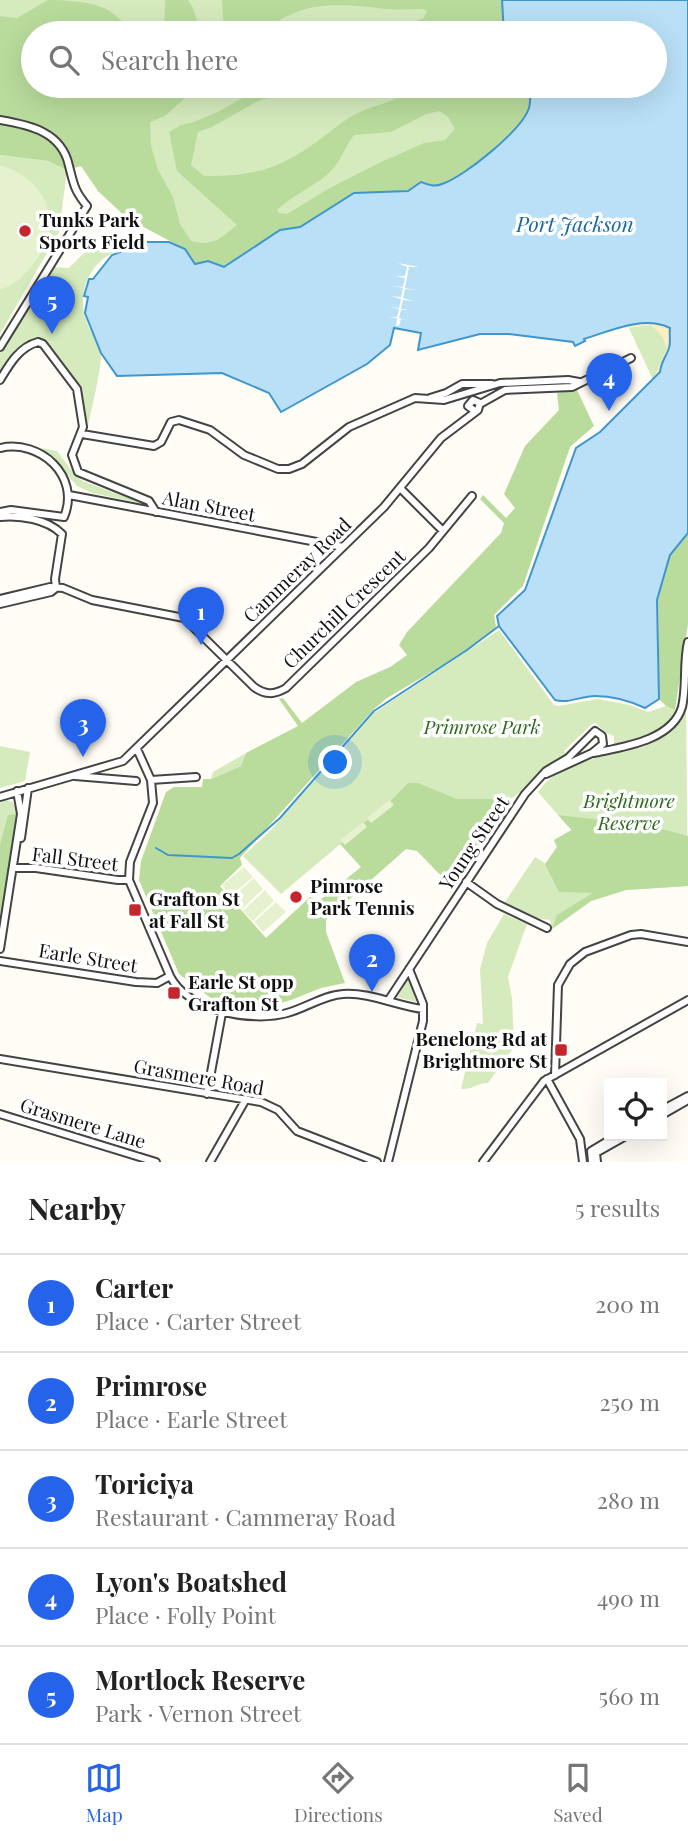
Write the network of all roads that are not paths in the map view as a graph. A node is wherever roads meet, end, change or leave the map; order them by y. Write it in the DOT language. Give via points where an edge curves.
graph roads {
  1 [pos="0,120"];
  2 [pos="0,347"];
  3 [pos="631,358"];
  4 [pos="0,380"];
  5 [pos="579,382"];
  6 [pos="500,383"];
  7 [pos="430,398"];
  8 [pos="473,400"];
  9 [pos="82,434"];
  10 [pos="0,447"];
  11 [pos="400,488"];
  12 [pos="69,495"];
  13 [pos="472,496"];
  14 [pos="156,512"];
  15 [pos="0,515"];
  16 [pos="443,530"];
  17 [pos="343,547"];
  18 [pos="57,588"];
  19 [pos="0,602"];
  20 [pos="688,642"];
  21 [pos="227,660"];
  22 [pos="137,749"];
  23 [pos="592,753"];
  24 [pos="96,769"];
  25 [pos="545,774"];
  26 [pos="72,776"];
  27 [pos="196,777"];
  28 [pos="99,779"];
  29 [pos="150,780"];
  30 [pos="136,781"];
  31 [pos="28,788"];
  32 [pos="17,792"];
  33 [pos="0,797"];
  34 [pos="16,868"];
  35 [pos="129,880"];
  36 [pos="467,882"];
  37 [pos="9,895"];
  38 [pos="547,928"];
  39 [pos="688,942"];
  40 [pos="0,949"];
  41 [pos="0,961"];
  42 [pos="410,969"];
  43 [pos="170,976"];
  44 [pos="688,1000"];
  45 [pos="388,1001"];
  46 [pos="424,1009"];
  47 [pos="222,1013"];
  48 [pos="0,1059"];
  49 [pos="555,1074"];
  50 [pos="547,1079"];
  51 [pos="207,1094"];
  52 [pos="688,1098"];
  53 [pos="246,1099"];
  54 [pos="667,1108"];
  55 [pos="667,1112"];
  56 [pos="0,1114"];
  57 [pos="607,1141"];
  58 [pos="617,1141"];
  59 [pos="156,1162"];
  60 [pos="210,1162"];
  61 [pos="377,1162"];
  62 [pos="388,1162"];
  63 [pos="482,1162"];
  64 [pos="583,1162"];
  65 [pos="594,1162"];
  1 -- 2 [label="street" via="37,129 61,145 76,192 87,206"];
  3 -- 5 [label="street"];
  4 -- 9 [label="street" via="13,359 32,343 43,344 78,390"];
  5 -- 6 [label="street"];
  5 -- 8 [label="street" via="572,387 505,390"];
  6 -- 7 [label="street" via="462,384"];
  6 -- 8 [label="street"];
  7 -- 8 [label="street"];
  7 -- 9 [label="street" via="415,398 349,427 289,469 244,455 210,430 179,420 171,422 154,446"];
  8 -- 11 [label="street, Cammeray Road" via="459,424 441,438"];
  9 -- 14 [label="street" via="72,455 78,472 149,501"];
  10 -- 12 [label="street" via="34,450 62,475"];
  11 -- 16 [label="street"];
  11 -- 17 [label="street, Cammeray Road"];
  12 -- 14 [label="street, Alan Street"];
  12 -- 15 [label="street" via="64,517 11,510"];
  13 -- 16 [label="street, Churchill Crescent"];
  14 -- 17 [label="street, Alan Street"];
  15 -- 18 [label="street" via="43,522 62,534"];
  16 -- 21 [label="street, Churchill Crescent" via="278,693 261,692"];
  17 -- 21 [label="street, Cammeray Road"];
  18 -- 19 [label="street"];
  18 -- 21 [label="street, Churchill Crescent" via="92,600 184,618"];
  20 -- 23 [label="street" via="682,707 675,720 645,741"];
  21 -- 22 [label="street, Cammeray Road"];
  22 -- 24 [label="street, Cammeray Road" via="123,761"];
  22 -- 29 [label="street"];
  23 -- 25 [label="street, Young Street"];
  23 -- 25 [label="street, Young Street" via="603,744 595,731"];
  24 -- 26 [label="street, Cammeray Road"];
  24 -- 28 [label="street"];
  25 -- 36 [label="street, Young Street" via="525,794"];
  26 -- 28 [label="street"];
  26 -- 31 [label="street, Cammeray Road"];
  27 -- 29 [label="street"];
  28 -- 30 [label="street"];
  29 -- 35 [label="street" via="153,803 130,862"];
  31 -- 32 [label="street, Cammeray Road"];
  31 -- 34 [label="street"];
  32 -- 33 [label="street, Cammeray Road"];
  32 -- 37 [label="street" via="21,814"];
  34 -- 35 [label="street, Fall Street"];
  34 -- 37 [label="street"];
  35 -- 43 [label="street"];
  36 -- 38 [label="street" via="497,904"];
  36 -- 42 [label="street, Young Street"];
  37 -- 40 [label="street"];
  39 -- 49 [label="street" via="631,935 585,952 570,964 558,985"];
  41 -- 43 [label="street, Earle Street" via="136,982 157,983"];
  42 -- 45 [label="street, Young Street"];
  42 -- 46 [label="street"];
  43 -- 47 [label="street" via="183,992"];
  44 -- 49 [label="street"];
  45 -- 46 [label="street"];
  45 -- 47 [label="street" via="346,994 284,1014"];
  46 -- 62 [label="street"];
  47 -- 51 [label="street"];
  48 -- 51 [label="street, Grasmere Road"];
  49 -- 50 [label="street"];
  50 -- 63 [label="street"];
  50 -- 64 [label="street" via="580,1139"];
  51 -- 53 [label="street, Grasmere Road"];
  52 -- 54 [label="street"];
  52 -- 55 [label="street"];
  53 -- 60 [label="street"];
  53 -- 61 [label="street, Grasmere Road" via="270,1105 304,1135"];
  56 -- 59 [label="street, Grasmere Lane"];
  57 -- 65 [label="street" via="591,1151"];
  58 -- 65 [label="street" via="596,1153"];
}
